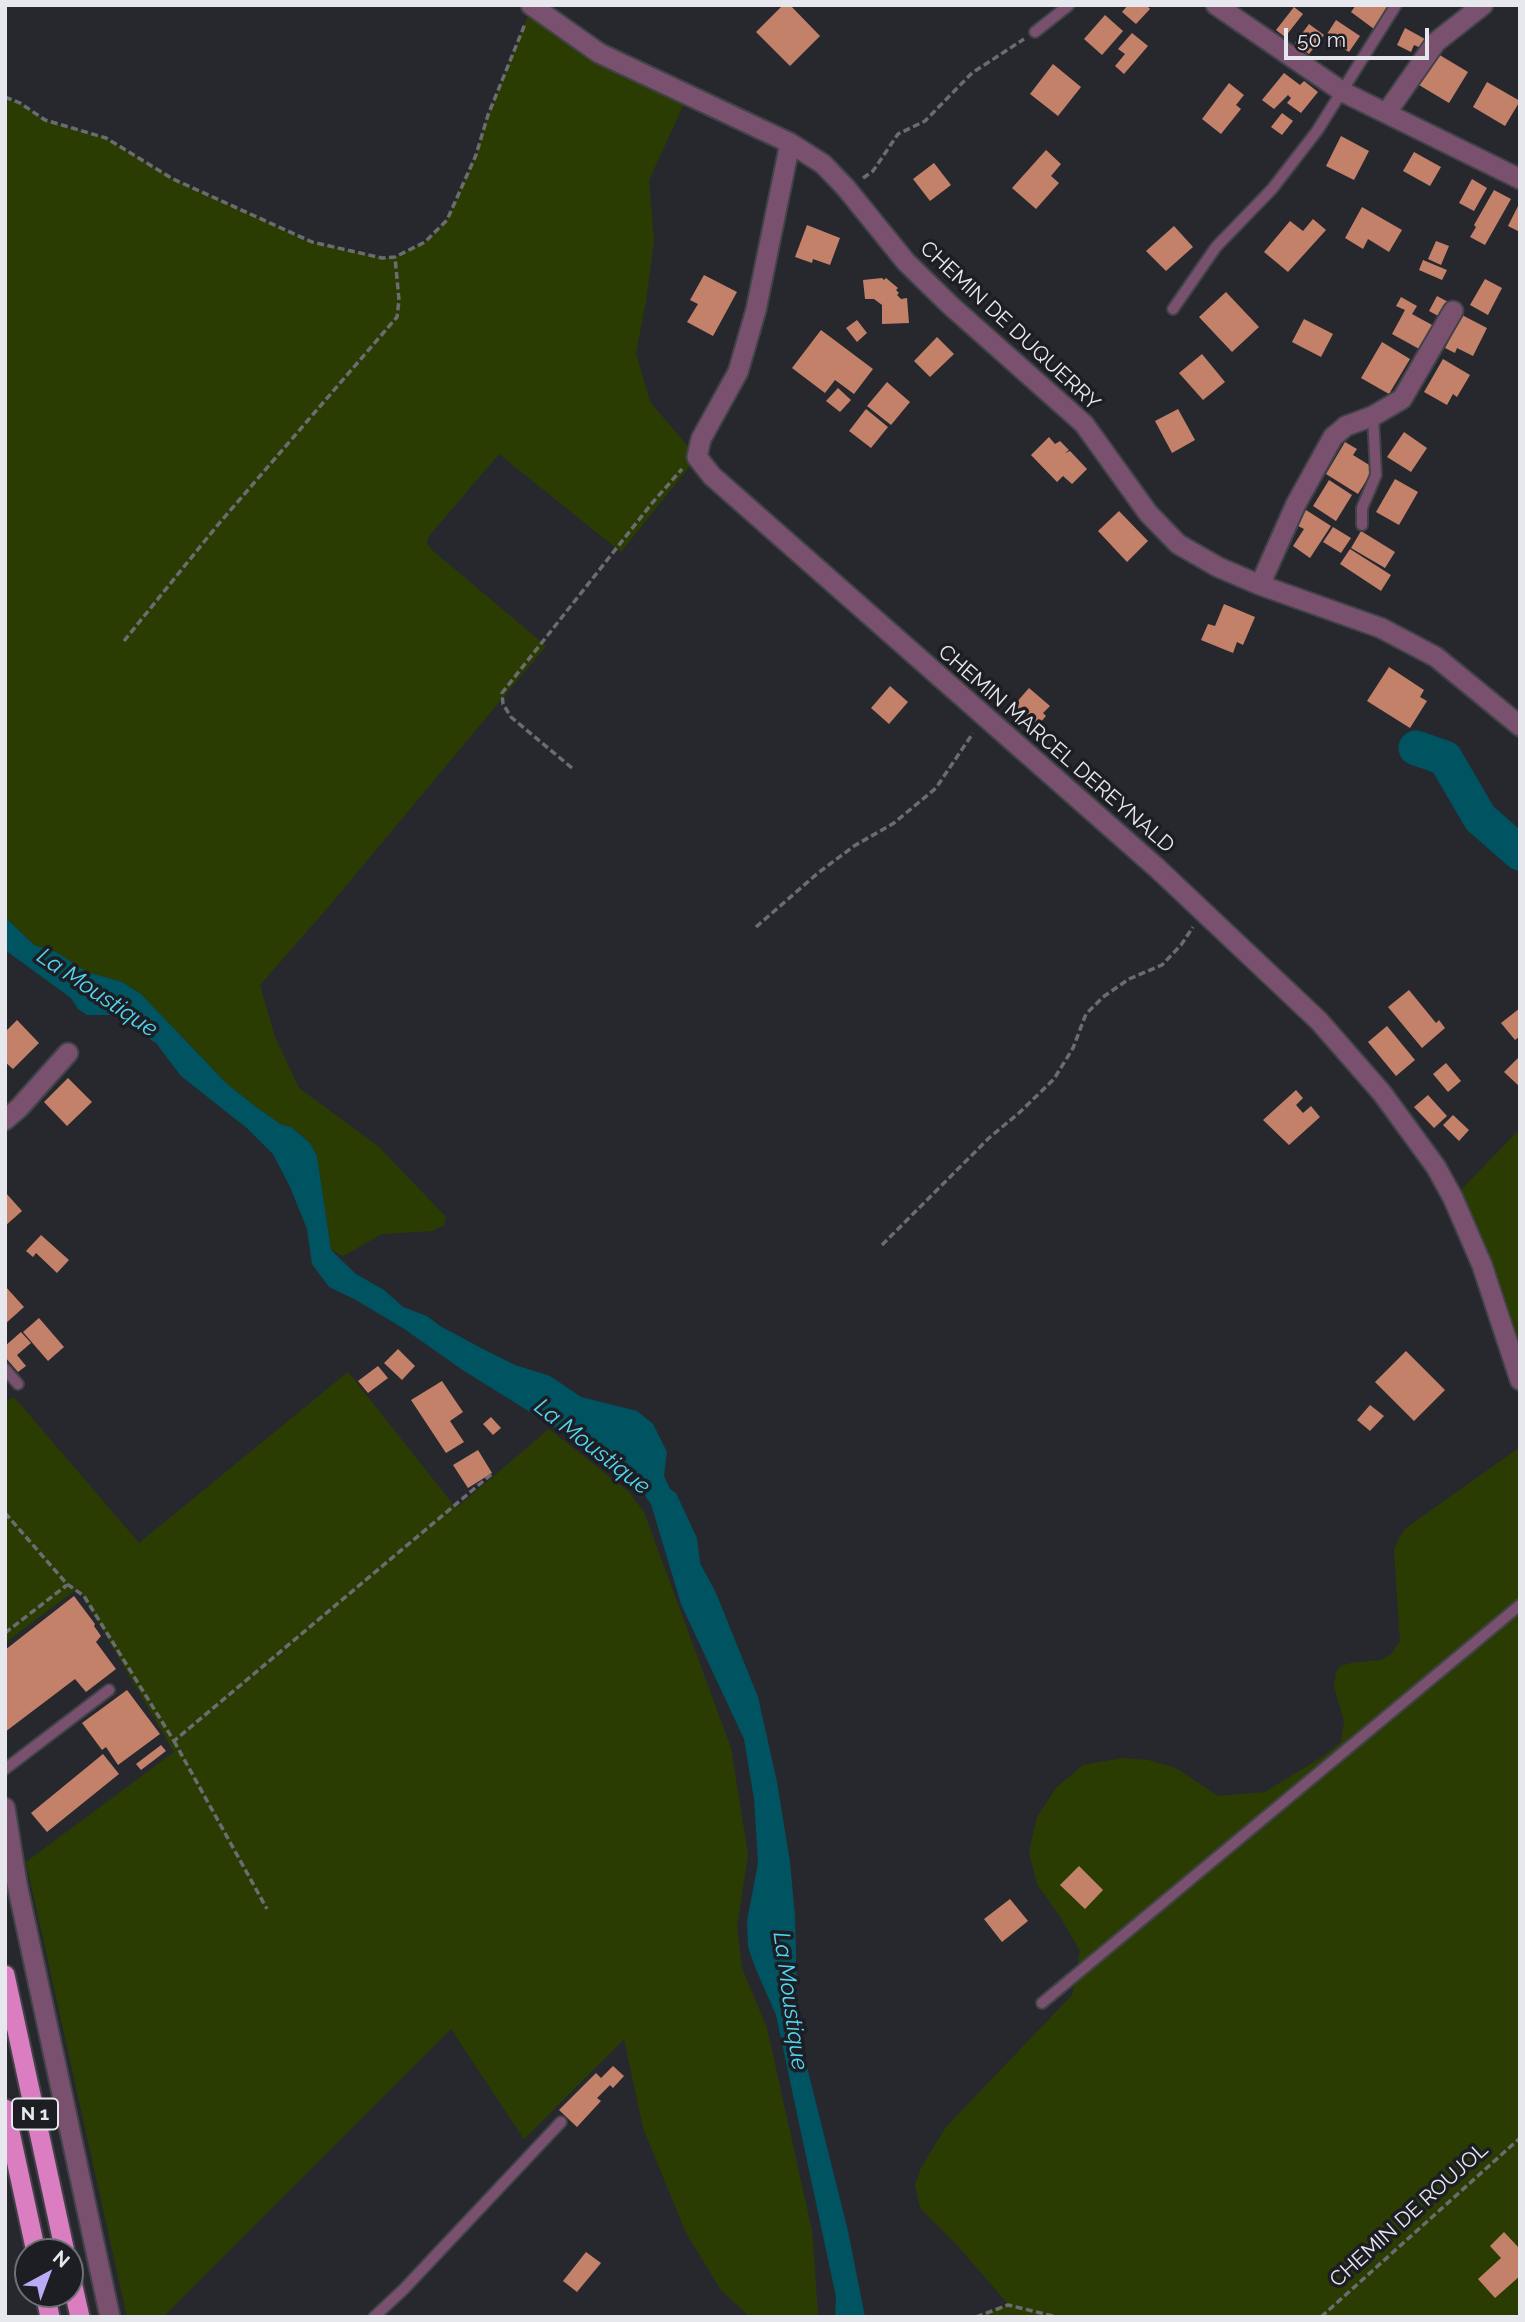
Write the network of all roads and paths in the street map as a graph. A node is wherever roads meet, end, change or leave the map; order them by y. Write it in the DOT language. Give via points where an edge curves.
graph roads {
  1 [pos="1069,5"];
  2 [pos="1216,5"];
  3 [pos="1396,5"];
  4 [pos="1483,5"];
  5 [pos="532,6"];
  6 [pos="1035,32"];
  7 [pos="1343,92"];
  8 [pos="5,97"];
  9 [pos="1387,112"];
  10 [pos="790,143"];
  11 [pos="1520,179"];
  12 [pos="846,188"];
  13 [pos="395,257"];
  14 [pos="1173,309"];
  15 [pos="1453,311"];
  16 [pos="1373,416"];
  17 [pos="697,457"];
  18 [pos="1362,525"];
  19 [pos="1260,585"];
  20 [pos="124,641"];
  21 [pos="987,718"];
  22 [pos="1520,726"];
  23 [pos="572,768"];
  24 [pos="1210,918"];
  25 [pos="756,927"];
  26 [pos="68,1053"];
  27 [pos="5,1120"];
  28 [pos="882,1245"];
  29 [pos="5,1369"];
  30 [pos="1520,1380"];
  31 [pos="18,1384"];
  32 [pos="493,1473"];
  33 [pos="5,1513"];
  34 [pos="67,1584"];
  35 [pos="1520,1605"];
  36 [pos="5,1633"];
  37 [pos="109,1690"];
  38 [pos="174,1741"];
  39 [pos="5,1769"];
  40 [pos="5,1808"];
  41 [pos="267,1909"];
  42 [pos="5,1975"];
  43 [pos="1042,2003"];
  44 [pos="5,2109"];
  45 [pos="561,2122"];
  46 [pos="1520,2138"];
  47 [pos="33,2238"];
  48 [pos="62,2238"];
  49 [pos="110,2317"];
  50 [pos="374,2317"];
  51 [pos="976,2317"];
  52 [pos="1057,2317"];
  53 [pos="1321,2317"];
  1 -- 6 [label="lane"];
  2 -- 7 [label="street"];
  3 -- 7 [label="lane"];
  4 -- 9 [label="street" via="1436,42"];
  5 -- 10 [label="street, CHEMIN DE DUQUERRY" via="599,53"];
  5 -- 13 [label="path" via="488,115 477,155 447,220 425,242"];
  6 -- 12 [label="path" via="972,73 925,121 898,134 873,172"];
  7 -- 9 [label="street"];
  7 -- 14 [label="lane" via="1272,189 1216,247"];
  8 -- 13 [label="path" via="45,120 106,138 173,178 312,242"];
  9 -- 11 [label="street"];
  10 -- 12 [label="street, CHEMIN DE DUQUERRY" via="823,164"];
  10 -- 17 [label="street" via="756,310 738,372 701,439"];
  12 -- 19 [label="street, CHEMIN DE DUQUERRY" via="905,262 1084,424 1148,513 1178,544"];
  13 -- 20 [label="path" via="397,317"];
  15 -- 16 [label="street" via="1402,399"];
  16 -- 18 [label="lane" via="1376,475 1362,508"];
  16 -- 19 [label="street" via="1346,426 1333,437 1296,504"];
  17 -- 21 [label="street, CHEMIN MARCEL DEREYNALD" via="712,476"];
  17 -- 23 [label="path" via="653,502 502,693 511,717"];
  19 -- 22 [label="street, CHEMIN DE DUQUERRY" via="1381,628 1436,657"];
  21 -- 24 [label="street, CHEMIN MARCEL DEREYNALD"];
  21 -- 25 [label="path" via="936,788 894,823 818,873"];
  24 -- 28 [label="path" via="1194,925 1162,965 1102,996 1086,1014 1054,1079"];
  24 -- 30 [label="street, CHEMIN MARCEL DEREYNALD" via="1319,1021 1382,1093 1436,1167 1482,1265"];
  26 -- 27 [label="street"];
  29 -- 31 [label="lane"];
  32 -- 38 [label="path"];
  33 -- 34 [label="path"];
  34 -- 36 [label="path"];
  34 -- 38 [label="path" via="84,1596"];
  35 -- 43 [label="lane"];
  37 -- 39 [label="lane"];
  38 -- 41 [label="path"];
  40 -- 49 [label="street" via="17,1884"];
  42 -- 48 [label="highway, N 1"];
  44 -- 47 [label="highway, N 1"];
  45 -- 50 [label="lane"];
  46 -- 53 [label="path, CHEMIN DE ROUJOL"];
  51 -- 52 [label="path" via="1008,2305"];
}
